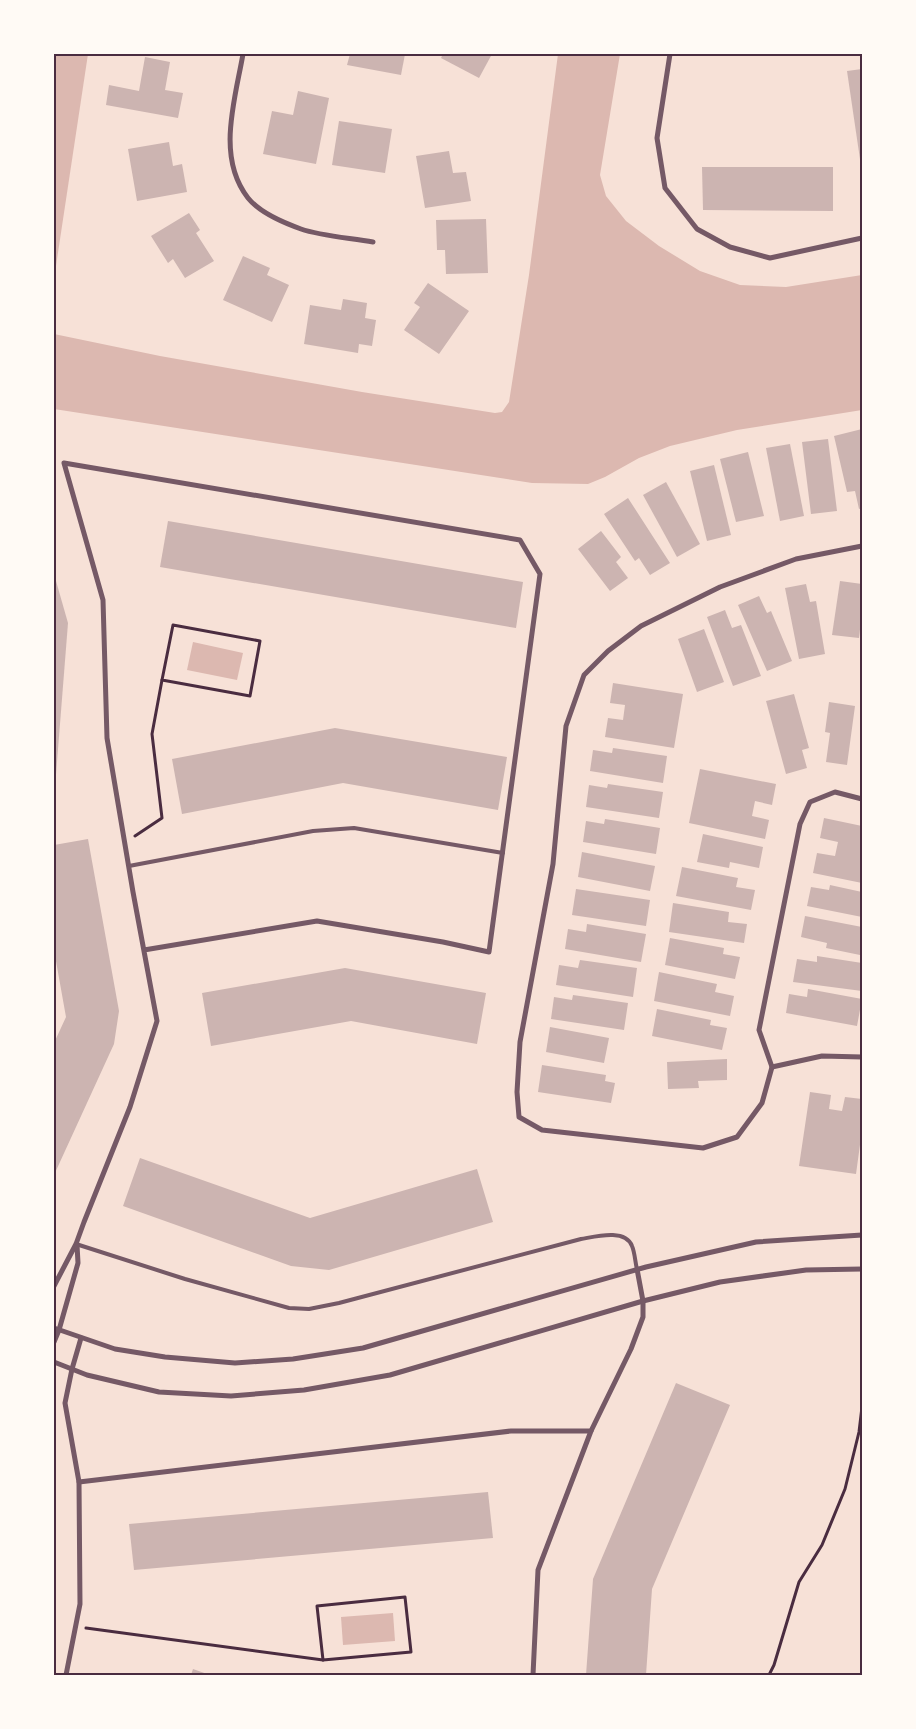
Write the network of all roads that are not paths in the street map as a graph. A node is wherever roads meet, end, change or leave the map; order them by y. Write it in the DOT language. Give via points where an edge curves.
graph roads {
  1 [pos="243,54"];
  2 [pos="670,54"];
  3 [pos="862,238"];
  4 [pos="373,242"];
  5 [pos="862,546"];
  6 [pos="862,799"];
  7 [pos="502,853"];
  8 [pos="129,866"];
  9 [pos="144,950"];
  10 [pos="862,1057"];
  11 [pos="772,1067"];
  12 [pos="862,1235"];
  13 [pos="76,1244"];
  14 [pos="637,1269"];
  15 [pos="862,1269"];
  16 [pos="54,1286"];
  17 [pos="643,1301"];
  18 [pos="56,1329"];
  19 [pos="81,1338"];
  20 [pos="54,1342"];
  21 [pos="54,1362"];
  22 [pos="72,1369"];
  23 [pos="591,1431"];
  24 [pos="79,1482"];
  25 [pos="66,1675"];
  26 [pos="533,1675"];
  1 -- 4 [label="street" via="232,113 230,145 234,173 249,199 273,218 303,230"];
  2 -- 3 [label="street" via="657,138 665,188 697,229 730,247 770,258"];
  5 -- 11 [label="street" via="796,559 720,587 641,626 608,651 584,675 566,726 553,864 520,1042 519,1117 542,1130 703,1148 737,1137 762,1103"];
  6 -- 11 [label="street" via="835,792 810,802 800,824 759,1030"];
  7 -- 8 [label="lane" via="354,828 313,831"];
  7 -- 8 [label="street" via="540,574 520,540 64,463 103,600 107,738"];
  7 -- 9 [label="street" via="489,952 317,921"];
  8 -- 9 [label="street"];
  9 -- 13 [label="street" via="157,1021 130,1107"];
  10 -- 11 [label="street" via="822,1056"];
  12 -- 14 [label="street" via="756,1242"];
  13 -- 14 [label="lane" via="185,1279 296,1309 339,1303 580,1239 613,1235 632,1244"];
  13 -- 16 [label="street"];
  13 -- 18 [label="street" via="78,1263"];
  14 -- 17 [label="street"];
  14 -- 19 [label="street" via="362,1348 293,1359 235,1363 165,1357 115,1349"];
  15 -- 17 [label="street" via="806,1270 720,1282"];
  17 -- 22 [label="street" via="390,1374 304,1390 231,1396 159,1392"];
  17 -- 23 [label="street" via="643,1317 631,1349"];
  18 -- 19 [label="street"];
  18 -- 20 [label="street"];
  19 -- 22 [label="street"];
  21 -- 22 [label="street"];
  22 -- 24 [label="street" via="65,1403"];
  23 -- 24 [label="street" via="511,1431"];
  23 -- 26 [label="street" via="538,1570"];
  24 -- 25 [label="street" via="80,1604"];
}
